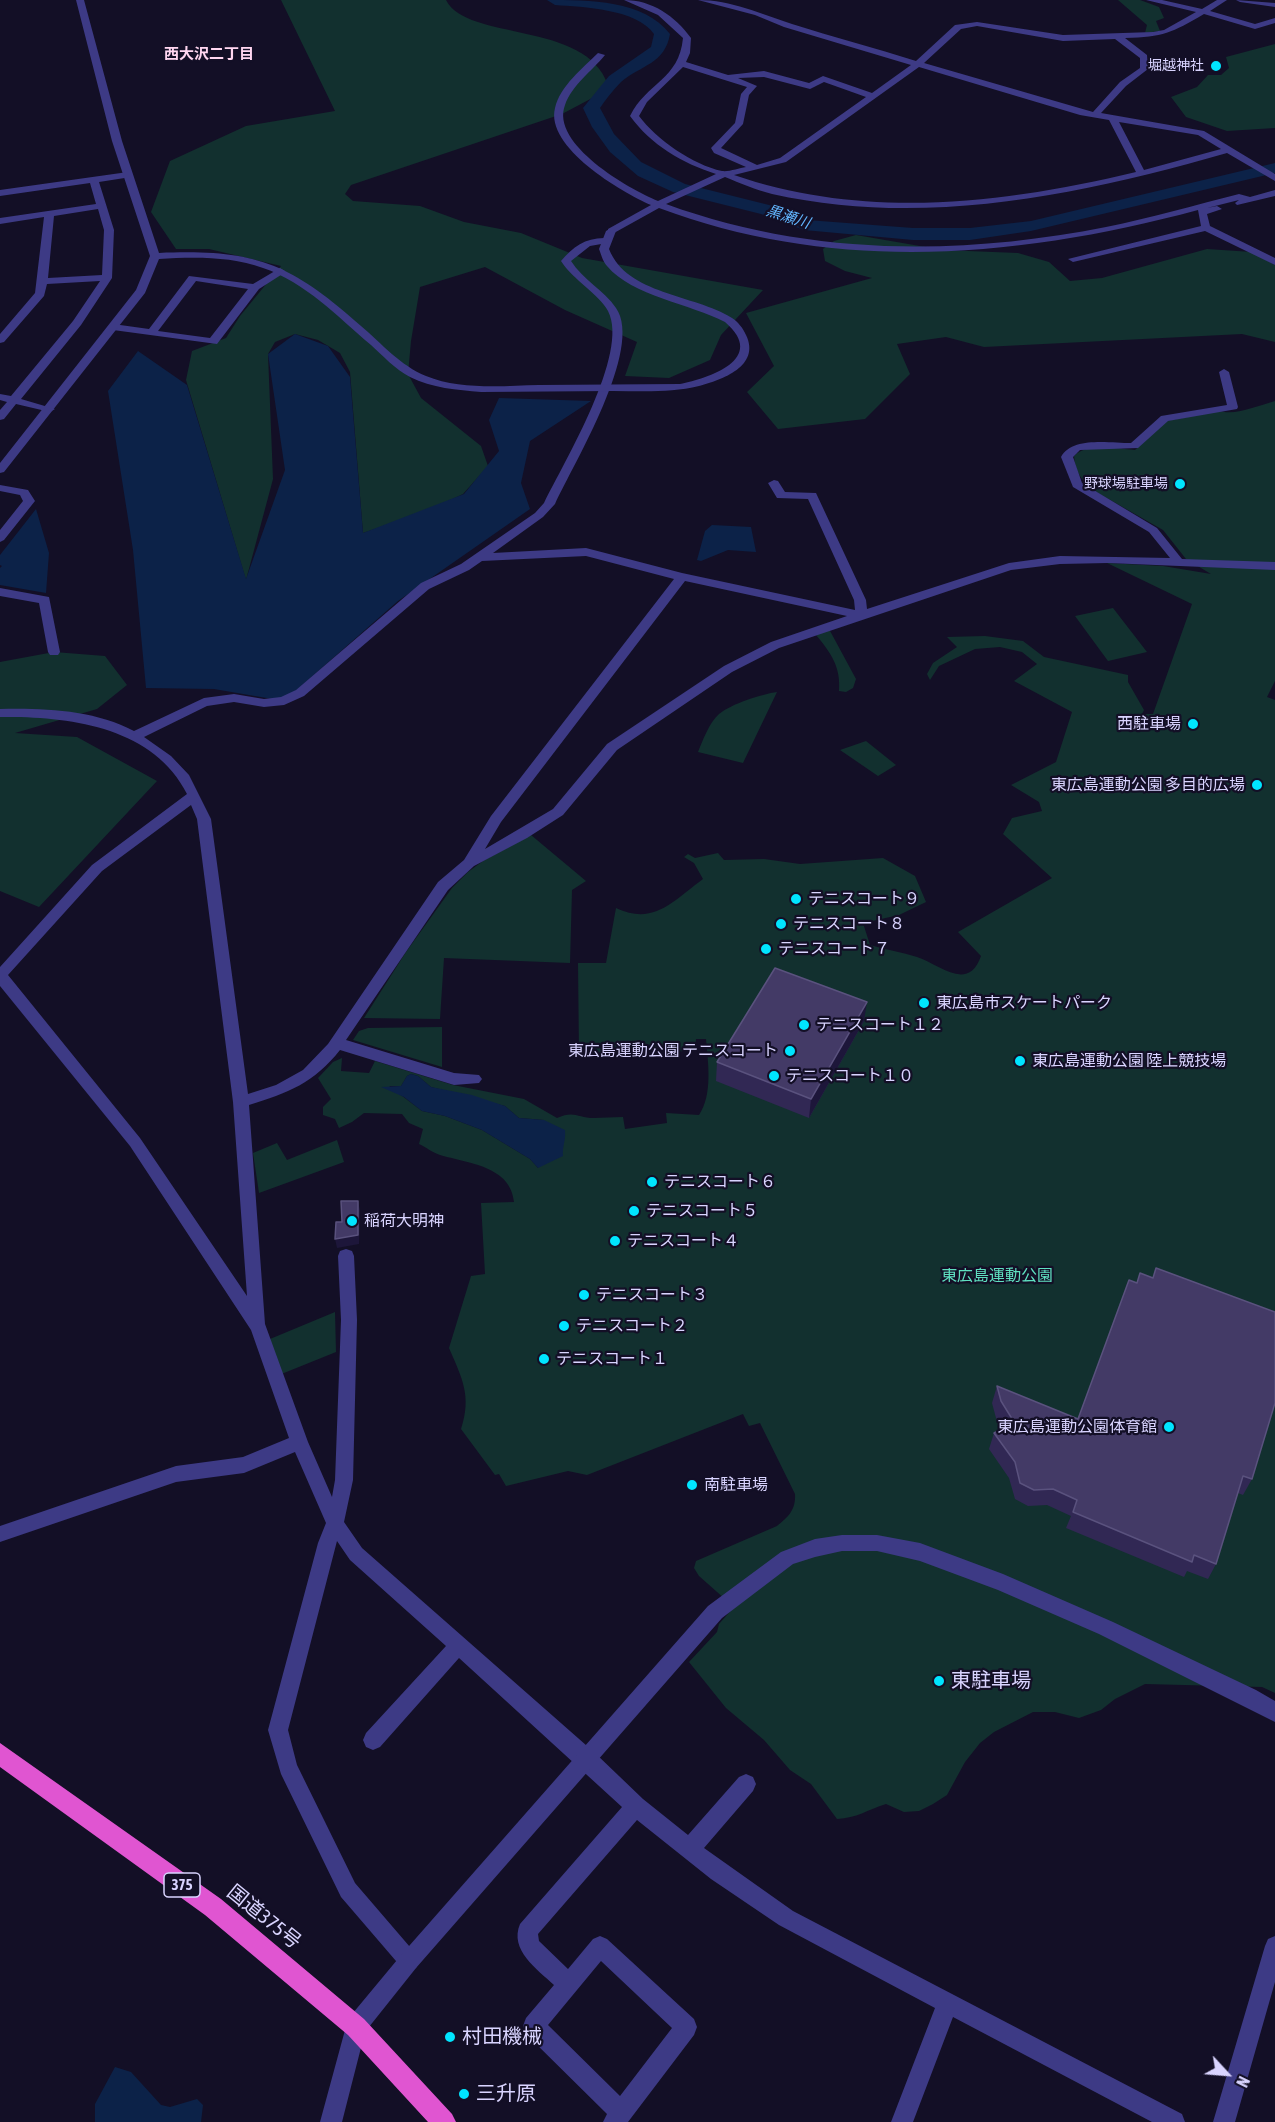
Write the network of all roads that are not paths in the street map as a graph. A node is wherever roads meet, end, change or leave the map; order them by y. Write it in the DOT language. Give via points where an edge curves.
graph roads {
  1 [pos="80,0"];
  2 [pos="702,0"];
  3 [pos="1152,0"];
  4 [pos="1223,0"];
  5 [pos="1240,0"];
  6 [pos="635,1"];
  7 [pos="1275,5"];
  8 [pos="1202,11"];
  9 [pos="1275,20"];
  10 [pos="1118,37"];
  11 [pos="601,55"];
  12 [pos="681,63"];
  13 [pos="918,64"];
  14 [pos="726,77"];
  15 [pos="870,95"];
  16 [pos="1095,115"];
  17 [pos="1113,118"];
  18 [pos="1232,150"];
  19 [pos="755,167"];
  20 [pos="1141,173"];
  21 [pos="128,175"];
  22 [pos="722,176"];
  23 [pos="1275,178"];
  24 [pos="94,180"];
  25 [pos="0,193"];
  26 [pos="1275,193"];
  27 [pos="1249,201"];
  28 [pos="660,205"];
  29 [pos="102,206"];
  30 [pos="49,214"];
  31 [pos="0,221"];
  32 [pos="1206,228"];
  33 [pos="604,241"];
  34 [pos="155,256"];
  35 [pos="1073,259"];
  36 [pos="1275,262"];
  37 [pos="280,271"];
  38 [pos="107,278"];
  39 [pos="44,281"];
  40 [pos="255,287"];
  41 [pos="113,327"];
  42 [pos="152,332"];
  43 [pos="0,340"];
  44 [pos="1224,372"];
  45 [pos="605,389"];
  46 [pos="0,397"];
  47 [pos="13,401"];
  48 [pos="50,409"];
  49 [pos="0,417"];
  50 [pos="0,470"];
  51 [pos="774,483"];
  52 [pos="0,488"];
  53 [pos="0,538"];
  54 [pos="480,557"];
  55 [pos="1179,562"];
  56 [pos="1275,566"];
  57 [pos="682,577"];
  58 [pos="0,592"];
  59 [pos="861,615"];
  60 [pos="54,652"];
  61 [pos="0,713"];
  62 [pos="133,737"];
  63 [pos="194,796"];
  64 [pos="469,863"];
  65 [pos="0,975"];
  66 [pos="336,1043"];
  67 [pos="474,1079"];
  68 [pos="241,1102"];
  69 [pos="346,1256"];
  70 [pos="258,1327"];
  71 [pos="299,1442"];
  72 [pos="335,1524"];
  73 [pos="0,1533"];
  74 [pos="458,1646"];
  75 [pos="1275,1712"];
  76 [pos="373,1740"];
  77 [pos="0,1754"];
  78 [pos="588,1760"];
  79 [pos="746,1784"];
  80 [pos="636,1806"];
  81 [pos="689,1850"];
  82 [pos="1275,1946"];
  83 [pos="409,1961"];
  84 [pos="567,1983"];
  85 [pos="947,2005"];
  86 [pos="356,2027"];
  87 [pos="618,2117"];
  88 [pos="332,2122"];
  89 [pos="444,2122"];
  90 [pos="902,2122"];
  91 [pos="1174,2122"];
  92 [pos="1224,2122"];
  1 -- 21 [label="street"];
  2 -- 13 [label="street" via="758,12 787,25"];
  3 -- 8 [label="street"];
  4 -- 8 [label="street"];
  5 -- 7 [label="street"];
  6 -- 12 [label="street" via="675,21 687,38"];
  8 -- 9 [label="street" via="1255,27"];
  8 -- 10 [label="street" via="1167,32"];
  10 -- 13 [label="street" via="1063,38 969,24 958,27"];
  10 -- 16 [label="street" via="1144,57 1144,69 1123,84"];
  11 -- 28 [label="street" via="560,99 558,124 574,148 601,172 633,194"];
  12 -- 14 [label="street"];
  12 -- 22 [label="street" via="639,105 634,116 676,153"];
  13 -- 16 [label="street"];
  13 -- 22 [label="street" via="783,160"];
  14 -- 15 [label="street" via="764,74 810,86 823,79"];
  14 -- 19 [label="street" via="753,86 745,94 739,124 716,148"];
  16 -- 17 [label="street"];
  17 -- 18 [label="street" via="1192,130"];
  17 -- 20 [label="street"];
  18 -- 20 [label="street"];
  18 -- 23 [label="street"];
  20 -- 22 [label="street" via="1052,192 928,206 828,203"];
  21 -- 24 [label="street"];
  21 -- 34 [label="street"];
  22 -- 28 [label="street"];
  24 -- 25 [label="street"];
  24 -- 29 [label="street"];
  26 -- 27 [label="street"];
  27 -- 28 [label="street" via="1239,197 1107,230 1046,240 901,251 789,240 736,229"];
  27 -- 32 [label="street" via="1202,212"];
  28 -- 33 [label="street" via="611,231"];
  29 -- 30 [label="street"];
  29 -- 38 [label="street" via="109,230"];
  30 -- 31 [label="street"];
  30 -- 39 [label="street"];
  32 -- 35 [label="street"];
  32 -- 36 [label="street"];
  33 -- 45 [label="street" via="583,244 566,261 612,309 618,329 613,367"];
  33 -- 45 [label="street" via="603,251 625,277 729,320 740,331 745,347 742,361 708,381 680,387"];
  34 -- 37 [label="street" via="217,256"];
  34 -- 41 [label="street" via="141,291"];
  37 -- 40 [label="street"];
  37 -- 45 [label="street" via="420,379 480,389"];
  38 -- 39 [label="street"];
  38 -- 47 [label="street" via="77,323"];
  39 -- 43 [label="street" via="40,294"];
  40 -- 42 [label="street" via="193,278"];
  40 -- 42 [label="street" via="213,342"];
  41 -- 42 [label="street"];
  41 -- 48 [label="street"];
  44 -- 55 [label="street" via="1233,407 1165,418 1134,446 1078,447 1067,458 1077,485 1153,530"];
  45 -- 54 [label="street" via="549,504 539,516"];
  46 -- 47 [label="street"];
  47 -- 48 [label="street"];
  47 -- 49 [label="street"];
  48 -- 50 [label="street"];
  51 -- 59 [label="street" via="782,496 812,495 860,600"];
  52 -- 53 [label="street" via="24,492 29,501"];
  54 -- 57 [label="street" via="586,552"];
  54 -- 62 [label="street" via="425,586 300,693 284,701 264,703 234,698 204,702"];
  55 -- 56 [label="street"];
  55 -- 59 [label="street" via="1060,560 1009,567"];
  57 -- 59 [label="street"];
  57 -- 64 [label="street" via="496,819"];
  58 -- 60 [label="street" via="45,600"];
  59 -- 64 [label="street" via="776,645 728,669 612,747 558,812"];
  61 -- 62 [label="street" via="35,711 80,717"];
  62 -- 63 [label="street" via="159,750"];
  63 -- 65 [label="street" via="98,868"];
  63 -- 68 [label="street" via="204,819"];
  64 -- 66 [label="street" via="443,886"];
  65 -- 70 [label="street" via="135,1142"];
  66 -- 67 [label="street" via="454,1079"];
  66 -- 68 [label="street" via="308,1074 281,1089"];
  68 -- 70 [label="street"];
  69 -- 72 [label="street" via="349,1320 344,1480"];
  70 -- 71 [label="street"];
  71 -- 72 [label="street"];
  71 -- 73 [label="street" via="244,1465 176,1474"];
  72 -- 74 [label="street" via="356,1554"];
  72 -- 83 [label="street" via="278,1730 288,1767 348,1890"];
  74 -- 76 [label="street"];
  74 -- 78 [label="street"];
  75 -- 78 [label="street" via="1115,1633 945,1560 897,1546 842,1543 787,1558 733,1596 693,1636"];
  77 -- 86 [label="highway, 国道375号 / 375" via="213,1907"];
  78 -- 80 [label="street"];
  78 -- 83 [label="street"];
  79 -- 81 [label="street"];
  80 -- 81 [label="street"];
  80 -- 84 [label="street" via="527,1931 529,1946"];
  81 -- 85 [label="street" via="786,1918"];
  82 -- 92 [label="street"];
  83 -- 86 [label="street"];
  84 -- 87 [label="street" via="534,2026"];
  84 -- 87 [label="street" via="600,1946 686,2026"];
  85 -- 90 [label="street"];
  85 -- 91 [label="street"];
  86 -- 88 [label="street"];
  86 -- 89 [label="highway, 国道375号 / 375"];
}
